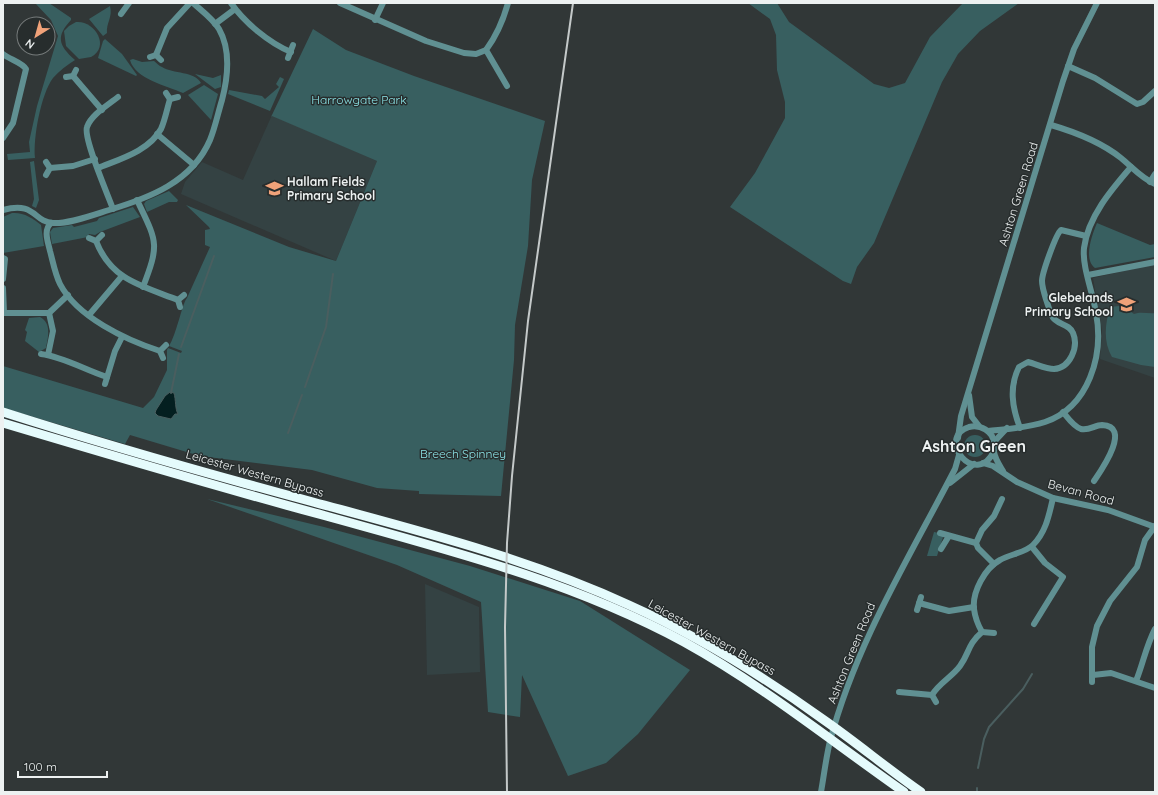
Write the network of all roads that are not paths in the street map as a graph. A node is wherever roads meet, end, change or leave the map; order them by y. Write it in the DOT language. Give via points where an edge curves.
graph roads {
  1 [pos="129,3"];
  2 [pos="190,3"];
  3 [pos="193,3"];
  4 [pos="231,3"];
  5 [pos="340,3"];
  6 [pos="383,3"];
  7 [pos="507,3"];
  8 [pos="1097,3"];
  9 [pos="235,9"];
  10 [pos="121,14"];
  11 [pos="375,20"];
  12 [pos="215,24"];
  13 [pos="293,45"];
  14 [pos="486,50"];
  15 [pos="3,54"];
  16 [pos="156,55"];
  17 [pos="150,56"];
  18 [pos="161,60"];
  19 [pos="1068,66"];
  20 [pos="76,70"];
  21 [pos="73,76"];
  22 [pos="66,77"];
  23 [pos="508,87"];
  24 [pos="1155,91"];
  25 [pos="166,93"];
  26 [pos="118,97"];
  27 [pos="178,97"];
  28 [pos="170,99"];
  29 [pos="102,110"];
  30 [pos="1051,125"];
  31 [pos="157,134"];
  32 [pos="3,138"];
  33 [pos="95,159"];
  34 [pos="46,162"];
  35 [pos="194,165"];
  36 [pos="1131,167"];
  37 [pos="50,168"];
  38 [pos="98,168"];
  39 [pos="1155,174"];
  40 [pos="46,175"];
  41 [pos="1152,183"];
  42 [pos="137,200"];
  43 [pos="113,209"];
  44 [pos="3,210"];
  45 [pos="51,223"];
  46 [pos="102,235"];
  47 [pos="1086,236"];
  48 [pos="89,238"];
  49 [pos="96,241"];
  50 [pos="4,259"];
  51 [pos="1155,262"];
  52 [pos="1088,275"];
  53 [pos="122,276"];
  54 [pos="3,280"];
  55 [pos="143,287"];
  56 [pos="3,288"];
  57 [pos="68,295"];
  58 [pos="184,295"];
  59 [pos="178,300"];
  60 [pos="180,308"];
  61 [pos="4,313"];
  62 [pos="49,313"];
  63 [pos="88,314"];
  64 [pos="1055,321"];
  65 [pos="1052,327"];
  66 [pos="122,337"];
  67 [pos="166,344"];
  68 [pos="160,351"];
  69 [pos="163,358"];
  70 [pos="107,377"];
  71 [pos="105,384"];
  72 [pos="969,394"];
  73 [pos="3,412"];
  74 [pos="1063,412"];
  75 [pos="3,423"];
  76 [pos="979,426"];
  77 [pos="1007,428"];
  78 [pos="1020,428"];
  79 [pos="988,431"];
  80 [pos="958,438"];
  81 [pos="994,442"];
  82 [pos="994,451"];
  83 [pos="959,455"];
  84 [pos="983,462"];
  85 [pos="1106,463"];
  86 [pos="974,464"];
  87 [pos="1113,466"];
  88 [pos="1005,474"];
  89 [pos="1094,481"];
  90 [pos="946,487"];
  91 [pos="1053,498"];
  92 [pos="1002,499"];
  93 [pos="1155,526"];
  94 [pos="940,533"];
  95 [pos="949,536"];
  96 [pos="976,543"];
  97 [pos="1032,546"];
  98 [pos="941,549"];
  99 [pos="994,564"];
  100 [pos="1067,571"];
  101 [pos="1063,577"];
  102 [pos="919,603"];
  103 [pos="974,608"];
  104 [pos="1034,624"];
  105 [pos="1155,629"];
  106 [pos="982,632"];
  107 [pos="994,633"];
  108 [pos="1093,675"];
  109 [pos="1136,681"];
  110 [pos="1092,682"];
  111 [pos="1155,688"];
  112 [pos="899,692"];
  113 [pos="932,696"];
  114 [pos="936,702"];
  115 [pos="821,792"];
  116 [pos="904,792"];
  117 [pos="921,792"];
  1 -- 10 [label="street"];
  2 -- 16 [label="street" via="167,28"];
  3 -- 12 [label="street"];
  4 -- 9 [label="street"];
  5 -- 11 [label="street"];
  6 -- 11 [label="street"];
  7 -- 14 [label="street" via="500,28"];
  8 -- 19 [label="street, Ashton Green Road" via="1083,28"];
  9 -- 12 [label="street"];
  9 -- 13 [label="street" via="257,31 289,55"];
  11 -- 14 [label="street" via="464,54 476,54"];
  12 -- 35 [label="street" via="223,40 227,75 210,141"];
  14 -- 23 [label="street"];
  15 -- 32 [label="street" via="26,69 13,123"];
  16 -- 17 [label="street"];
  16 -- 18 [label="street"];
  19 -- 24 [label="street" via="1094,77 1137,104 1142,103"];
  19 -- 30 [label="street, Ashton Green Road"];
  20 -- 21 [label="street"];
  21 -- 22 [label="street"];
  21 -- 29 [label="street"];
  25 -- 28 [label="street"];
  26 -- 29 [label="street"];
  27 -- 28 [label="street"];
  28 -- 31 [label="street"];
  29 -- 33 [label="street" via="90,122 86,132 88,145"];
  30 -- 36 [label="street" via="1089,140"];
  30 -- 72 [label="street, Ashton Green Road"];
  31 -- 35 [label="street"];
  31 -- 38 [label="street" via="142,148"];
  33 -- 37 [label="street" via="73,166"];
  33 -- 38 [label="street"];
  34 -- 37 [label="street"];
  35 -- 42 [label="street" via="176,182"];
  36 -- 41 [label="street"];
  36 -- 47 [label="street" via="1103,204"];
  37 -- 40 [label="street"];
  38 -- 43 [label="street"];
  39 -- 41 [label="street"];
  42 -- 43 [label="street"];
  42 -- 55 [label="street" via="155,242 153,259"];
  43 -- 45 [label="street" via="85,218"];
  44 -- 45 [label="street" via="26,208"];
  45 -- 57 [label="street" via="47,226 46,232 48,243 57,278"];
  46 -- 49 [label="street"];
  47 -- 52 [label="street" via="1084,258"];
  47 -- 64 [label="street" via="1061,230 1055,237 1042,280"];
  48 -- 49 [label="street"];
  49 -- 53 [label="street" via="103,258"];
  50 -- 54 [label="street"];
  51 -- 52 [label="street"];
  52 -- 74 [label="street" via="1098,324 1097,357 1081,393"];
  53 -- 55 [label="street"];
  53 -- 63 [label="street"];
  55 -- 59 [label="street"];
  56 -- 61 [label="street"];
  57 -- 62 [label="street"];
  57 -- 63 [label="street"];
  58 -- 59 [label="street"];
  59 -- 60 [label="street"];
  61 -- 62 [label="street"];
  62 -- 70 [label="street" via="53,331 45,355"];
  63 -- 66 [label="street"];
  64 -- 65 [label="street"];
  64 -- 78 [label="street" via="1069,327 1073,334 1071,358 1060,368 1052,369 1019,362 1012,398"];
  66 -- 68 [label="street"];
  66 -- 70 [label="street"];
  67 -- 68 [label="street"];
  68 -- 69 [label="street"];
  70 -- 71 [label="street"];
  72 -- 76 [label="street, Ashton Green Road" via="972,417"];
  72 -- 80 [label="street, Ashton Green Road" via="961,416"];
  73 -- 117 [label="highway, Leicester Western Bypass" via="220,477 515,559 559,575 630,605 723,654 771,683"];
  74 -- 78 [label="street" via="1046,421"];
  74 -- 85 [label="street" via="1081,429 1103,425 1113,431 1116,439"];
  75 -- 116 [label="highway, Leicester Western Bypass" via="515,570 584,596 683,642 769,694"];
  76 -- 79 [label="street"];
  76 -- 80 [label="street" via="964,430"];
  77 -- 78 [label="street"];
  77 -- 79 [label="street"];
  77 -- 81 [label="street"];
  79 -- 81 [label="street"];
  80 -- 83 [label="street, Ashton Green Road" via="956,447"];
  81 -- 82 [label="street"];
  82 -- 84 [label="street"];
  82 -- 88 [label="street"];
  83 -- 86 [label="street" via="964,461"];
  83 -- 90 [label="street, Ashton Green Road"];
  84 -- 86 [label="street, Ashton Green Road"];
  84 -- 88 [label="street, Bevan Road"];
  85 -- 87 [label="street"];
  85 -- 89 [label="street"];
  86 -- 90 [label="street, Ashton Green Road"];
  88 -- 91 [label="street, Bevan Road"];
  90 -- 115 [label="street, Ashton Green Road" via="878,613 846,691 830,741"];
  91 -- 93 [label="street, Bevan Road" via="1108,510"];
  91 -- 97 [label="street" via="1046,526"];
  92 -- 96 [label="street"];
  93 -- 108 [label="street" via="1145,540 1137,567 1110,601 1097,626 1092,647"];
  94 -- 95 [label="street"];
  95 -- 96 [label="street"];
  95 -- 98 [label="street"];
  96 -- 99 [label="street"];
  97 -- 99 [label="street"];
  97 -- 101 [label="street" via="1045,564"];
  99 -- 103 [label="street" via="980,584"];
  100 -- 101 [label="street"];
  101 -- 104 [label="street" via="1044,601"];
  102 -- 103 [label="street" via="949,611"];
  103 -- 106 [label="street"];
  105 -- 109 [label="street"];
  106 -- 107 [label="street"];
  106 -- 113 [label="street" via="970,644 959,668 943,681"];
  108 -- 109 [label="street" via="1111,673"];
  108 -- 110 [label="street"];
  109 -- 111 [label="street"];
  112 -- 113 [label="street"];
  113 -- 114 [label="street"];
}
